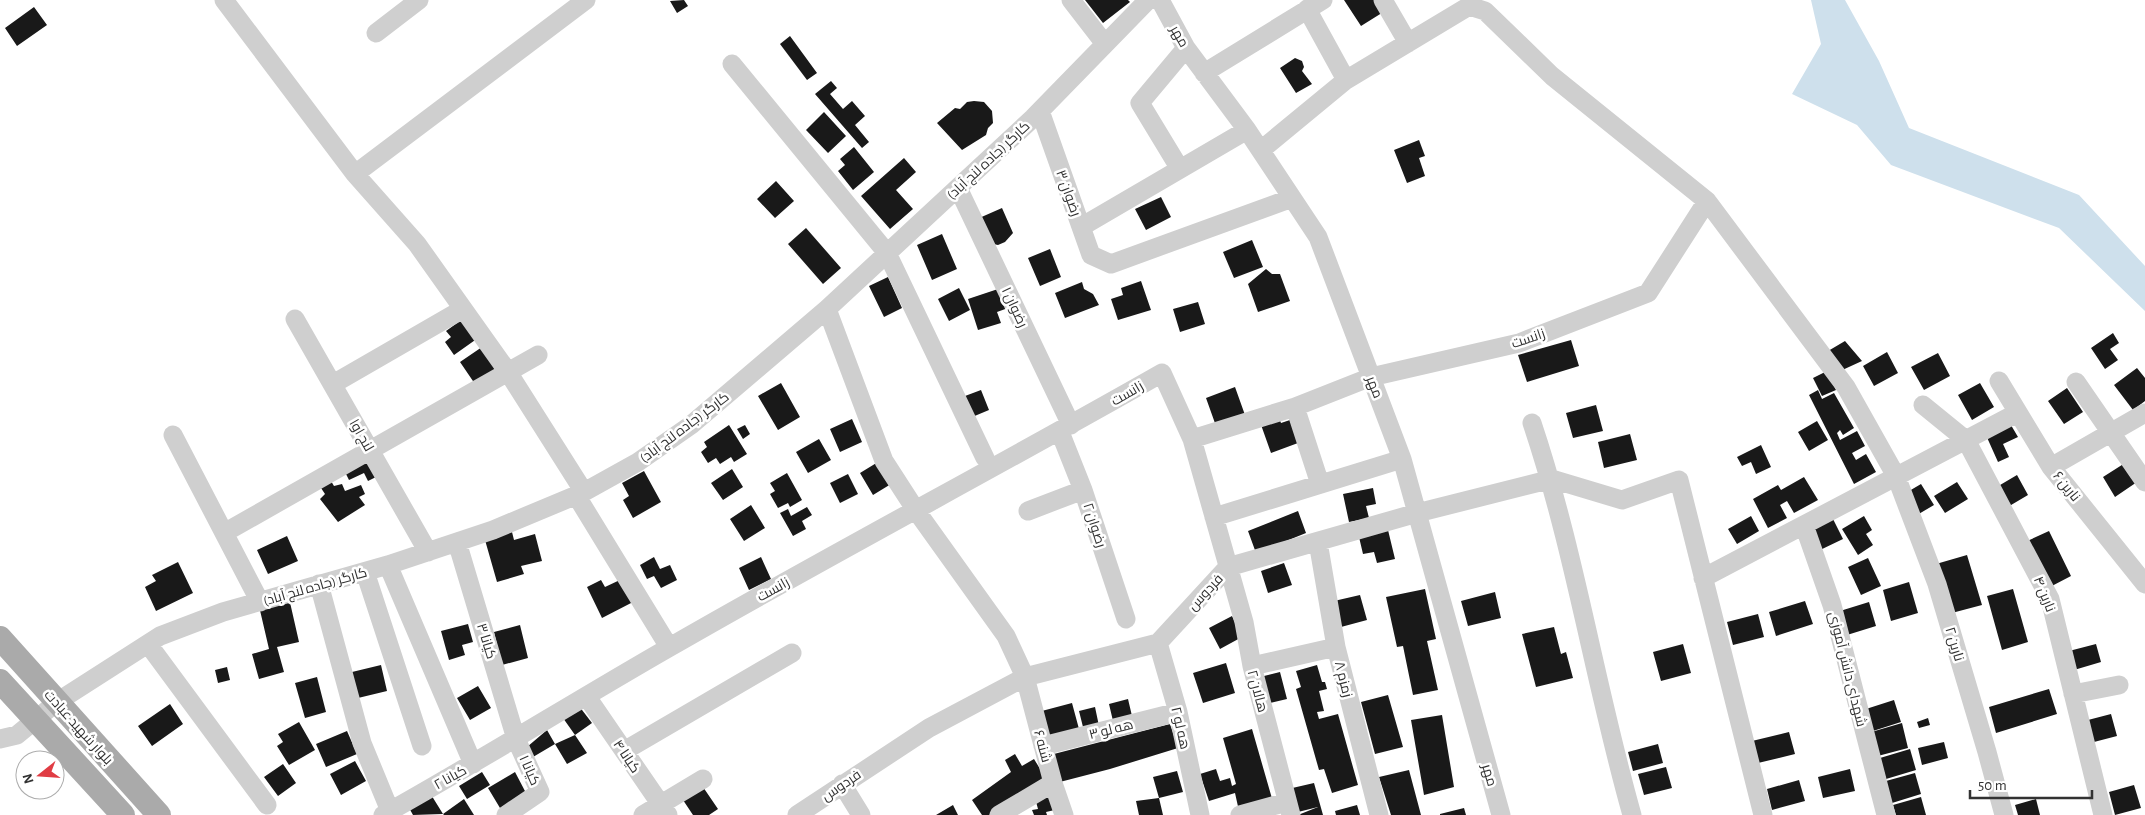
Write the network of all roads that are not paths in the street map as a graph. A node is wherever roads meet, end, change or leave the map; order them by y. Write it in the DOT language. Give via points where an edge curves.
graph roads {
  1 [pos="224,0"];
  2 [pos="419,0"];
  3 [pos="586,0"];
  4 [pos="1071,0"];
  5 [pos="1148,0"];
  6 [pos="1160,0"];
  7 [pos="1383,0"];
  8 [pos="1315,5"];
  9 [pos="376,33"];
  10 [pos="1408,43"];
  11 [pos="1105,44"];
  12 [pos="1186,48"];
  13 [pos="732,64"];
  14 [pos="1204,72"];
  15 [pos="1346,80"];
  16 [pos="1040,111"];
  17 [pos="1247,130"];
  18 [pos="1261,150"];
  19 [pos="1180,170"];
  20 [pos="355,174"];
  21 [pos="958,188"];
  22 [pos="1292,198"];
  23 [pos="1707,201"];
  24 [pos="1081,227"];
  25 [pos="887,253"];
  26 [pos="463,309"];
  27 [pos="827,310"];
  28 [pos="295,319"];
  29 [pos="538,355"];
  30 [pos="508,372"];
  31 [pos="1371,378"];
  32 [pos="1999,381"];
  33 [pos="2076,382"];
  34 [pos="333,384"];
  35 [pos="1923,405"];
  36 [pos="1295,406"];
  37 [pos="2017,412"];
  38 [pos="2145,413"];
  39 [pos="1532,423"];
  40 [pos="1066,428"];
  41 [pos="2112,432"];
  42 [pos="172,435"];
  43 [pos="1192,439"];
  44 [pos="1966,440"];
  45 [pos="371,450"];
  46 [pos="984,458"];
  47 [pos="1402,459"];
  48 [pos="2051,467"];
  49 [pos="1896,476"];
  50 [pos="1552,480"];
  51 [pos="2145,482"];
  52 [pos="1320,484"];
  53 [pos="1083,490"];
  54 [pos="580,494"];
  55 [pos="915,509"];
  56 [pos="1028,511"];
  57 [pos="1417,513"];
  58 [pos="1214,517"];
  59 [pos="1804,525"];
  60 [pos="224,533"];
  61 [pos="458,542"];
  62 [pos="1318,542"];
  63 [pos="428,552"];
  64 [pos="388,565"];
  65 [pos="1228,567"];
  66 [pos="1703,578"];
  67 [pos="368,581"];
  68 [pos="319,584"];
  69 [pos="2145,584"];
  70 [pos="260,602"];
  71 [pos="1126,619"];
  72 [pos="0,638"];
  73 [pos="1158,643"];
  74 [pos="148,644"];
  75 [pos="669,647"];
  76 [pos="1336,647"];
  77 [pos="792,653"];
  78 [pos="1252,666"];
  79 [pos="1025,677"];
  80 [pos="0,681"];
  81 [pos="2119,685"];
  82 [pos="2073,694"];
  83 [pos="587,697"];
  84 [pos="57,702"];
  85 [pos="1178,712"];
  86 [pos="36,721"];
  87 [pos="0,739"];
  88 [pos="516,739"];
  89 [pos="422,746"];
  90 [pos="1043,746"];
  91 [pos="624,751"];
  92 [pos="473,764"];
  93 [pos="703,778"];
  94 [pos="1053,782"];
  95 [pos="842,784"];
  96 [pos="267,805"];
  97 [pos="1289,808"];
  98 [pos="664,810"];
  99 [pos="387,813"];
  100 [pos="123,815"];
  101 [pos="159,815"];
  102 [pos="506,815"];
  103 [pos="644,815"];
  104 [pos="797,815"];
  105 [pos="862,815"];
  106 [pos="999,815"];
  107 [pos="1064,815"];
  108 [pos="1200,815"];
  109 [pos="1240,815"];
  110 [pos="1379,815"];
  111 [pos="1501,815"];
  112 [pos="1632,815"];
  113 [pos="1763,815"];
  114 [pos="1886,815"];
  115 [pos="2004,815"];
  116 [pos="2103,815"];
  1 -- 20 [label="street"];
  2 -- 9 [label="street"];
  3 -- 20 [label="street"];
  4 -- 11 [label="street"];
  5 -- 11 [label="street, کارگر (جاده لنج آباد)"];
  6 -- 12 [label="street, مهر"];
  7 -- 10 [label="street"];
  8 -- 14 [label="street"];
  8 -- 15 [label="street"];
  10 -- 15 [label="street, نارین ۲"];
  10 -- 23 [label="street, نارین ۲" via="1469,6 1485,11 1552,76"];
  11 -- 16 [label="street, کارگر (جاده لنج آباد)"];
  12 -- 14 [label="street, مهر"];
  12 -- 19 [label="street" via="1140,103"];
  13 -- 25 [label="street"];
  14 -- 17 [label="street, مهر"];
  15 -- 18 [label="street, نارین ۲"];
  16 -- 21 [label="street, کارگر (جاده لنج آباد)"];
  16 -- 24 [label="street, رضوان ۳"];
  17 -- 18 [label="street, مهر"];
  17 -- 19 [label="street"];
  18 -- 22 [label="street, مهر"];
  19 -- 24 [label="street"];
  20 -- 26 [label="street" via="417,244"];
  21 -- 25 [label="street, کارگر (جاده لنج آباد)"];
  21 -- 40 [label="street, رضوان ۱"];
  22 -- 24 [label="street, رضوان ۳" via="1111,264 1091,255"];
  22 -- 31 [label="street, مهر" via="1318,237"];
  23 -- 31 [label="street, زانست" via="1648,293 1519,343"];
  23 -- 49 [label="street, نارین ۲" via="1846,387"];
  25 -- 27 [label="street, کارگر (جاده لنج آباد)"];
  25 -- 46 [label="street"];
  26 -- 30 [label="street"];
  26 -- 34 [label="street"];
  27 -- 54 [label="street, کارگر (جاده لنج آباد)" via="690,425 638,462"];
  27 -- 55 [label="street" via="884,461"];
  28 -- 34 [label="street, لنج اوا"];
  29 -- 30 [label="street"];
  30 -- 45 [label="street"];
  30 -- 54 [label="street"];
  31 -- 36 [label="street, زانست"];
  31 -- 47 [label="street, مهر"];
  32 -- 37 [label="street, نارین ۶"];
  33 -- 41 [label="street"];
  34 -- 45 [label="street, لنج اوا"];
  35 -- 44 [label="street, نارین ۴"];
  36 -- 43 [label="street, زانست"];
  36 -- 52 [label="street"];
  37 -- 44 [label="street"];
  37 -- 48 [label="street, نارین ۶"];
  38 -- 41 [label="street"];
  39 -- 50 [label="street"];
  40 -- 43 [label="street, زانست" via="1162,372"];
  40 -- 53 [label="street, رضوان ۲"];
  40 -- 55 [label="street, زانست"];
  41 -- 48 [label="street"];
  41 -- 51 [label="street"];
  42 -- 60 [label="street"];
  43 -- 58 [label="street"];
  44 -- 49 [label="street"];
  44 -- 82 [label="street, نارین ۴" via="2050,599"];
  45 -- 60 [label="street"];
  45 -- 63 [label="street, لنج اوا"];
  47 -- 52 [label="street"];
  47 -- 57 [label="street, مهر"];
  48 -- 69 [label="street, نارین ۶"];
  49 -- 59 [label="street"];
  49 -- 115 [label="street, نارین ۲" via="1937,584"];
  50 -- 57 [label="street, فردوس"];
  50 -- 66 [label="street, فردوس" via="1622,500 1679,480"];
  50 -- 112 [label="street" via="1612,744"];
  52 -- 58 [label="street"];
  53 -- 56 [label="street"];
  53 -- 71 [label="street, رضوان ۲"];
  54 -- 61 [label="street, کارگر (جاده لنج آباد)"];
  54 -- 75 [label="street"];
  55 -- 75 [label="street, زانست"];
  55 -- 79 [label="street" via="1006,636"];
  57 -- 62 [label="street, فردوس"];
  57 -- 111 [label="street, مهر"];
  58 -- 65 [label="street"];
  59 -- 66 [label="street"];
  59 -- 114 [label="street, شهدای دانش آموزی" via="1832,605"];
  60 -- 70 [label="street"];
  61 -- 63 [label="street, کارگر (جاده لنج آباد)"];
  61 -- 88 [label="street, کیانا ۳"];
  62 -- 65 [label="street, فردوس"];
  62 -- 76 [label="street, زمزم ۸"];
  63 -- 64 [label="street, کارگر (جاده لنج آباد)"];
  64 -- 68 [label="street, کارگر (جاده لنج آباد)"];
  64 -- 92 [label="street"];
  65 -- 73 [label="street, فردوس"];
  65 -- 78 [label="street, هالان ۲" via="1244,622"];
  66 -- 113 [label="street"];
  67 -- 89 [label="street"];
  68 -- 70 [label="street, کارگر (جاده لنج آباد)"];
  68 -- 99 [label="street" via="362,743"];
  70 -- 74 [label="street, کارگر (جاده لنج آباد)" via="223,612 160,636"];
  72 -- 84 [label="main road, بلوار شهید عبادت"];
  73 -- 79 [label="street, فردوس"];
  73 -- 85 [label="street, هه لو ۲"];
  74 -- 84 [label="street, کارگر (جاده لنج آباد)"];
  74 -- 96 [label="street"];
  75 -- 83 [label="street, زانست"];
  76 -- 78 [label="street"];
  76 -- 110 [label="street, زمزم ۸"];
  77 -- 91 [label="street"];
  78 -- 97 [label="street, هالان ۲"];
  79 -- 90 [label="street, شنه ۶"];
  79 -- 95 [label="street, فردوس" via="929,728"];
  80 -- 86 [label="main road, بلوار شهید عبادت"];
  81 -- 82 [label="street"];
  82 -- 116 [label="street, نارین ۴"];
  83 -- 88 [label="street, زانست"];
  83 -- 91 [label="street, کیانا ۴"];
  84 -- 86 [label="street, کارگر (جاده لنج آباد)"];
  84 -- 101 [label="main road, بلوار شهید عبادت"];
  85 -- 90 [label="street, هه لو ۳"];
  85 -- 108 [label="street, هه لو ۲"];
  86 -- 87 [label="street, کارگر (جاده لنج آباد)" via="17,735"];
  86 -- 100 [label="main road, بلوار شهید عبادت"];
  88 -- 92 [label="street, کیانا ۲"];
  88 -- 102 [label="street, کیانا ۱" via="540,792"];
  90 -- 94 [label="street, شنه ۶"];
  91 -- 98 [label="street, کیانا ۴"];
  92 -- 99 [label="street, کیانا ۲"];
  93 -- 98 [label="street"];
  94 -- 106 [label="street"];
  94 -- 107 [label="street, شنه ۶"];
  95 -- 104 [label="street, فردوس"];
  95 -- 105 [label="street"];
  97 -- 109 [label="street"];
  98 -- 103 [label="street"];
}
